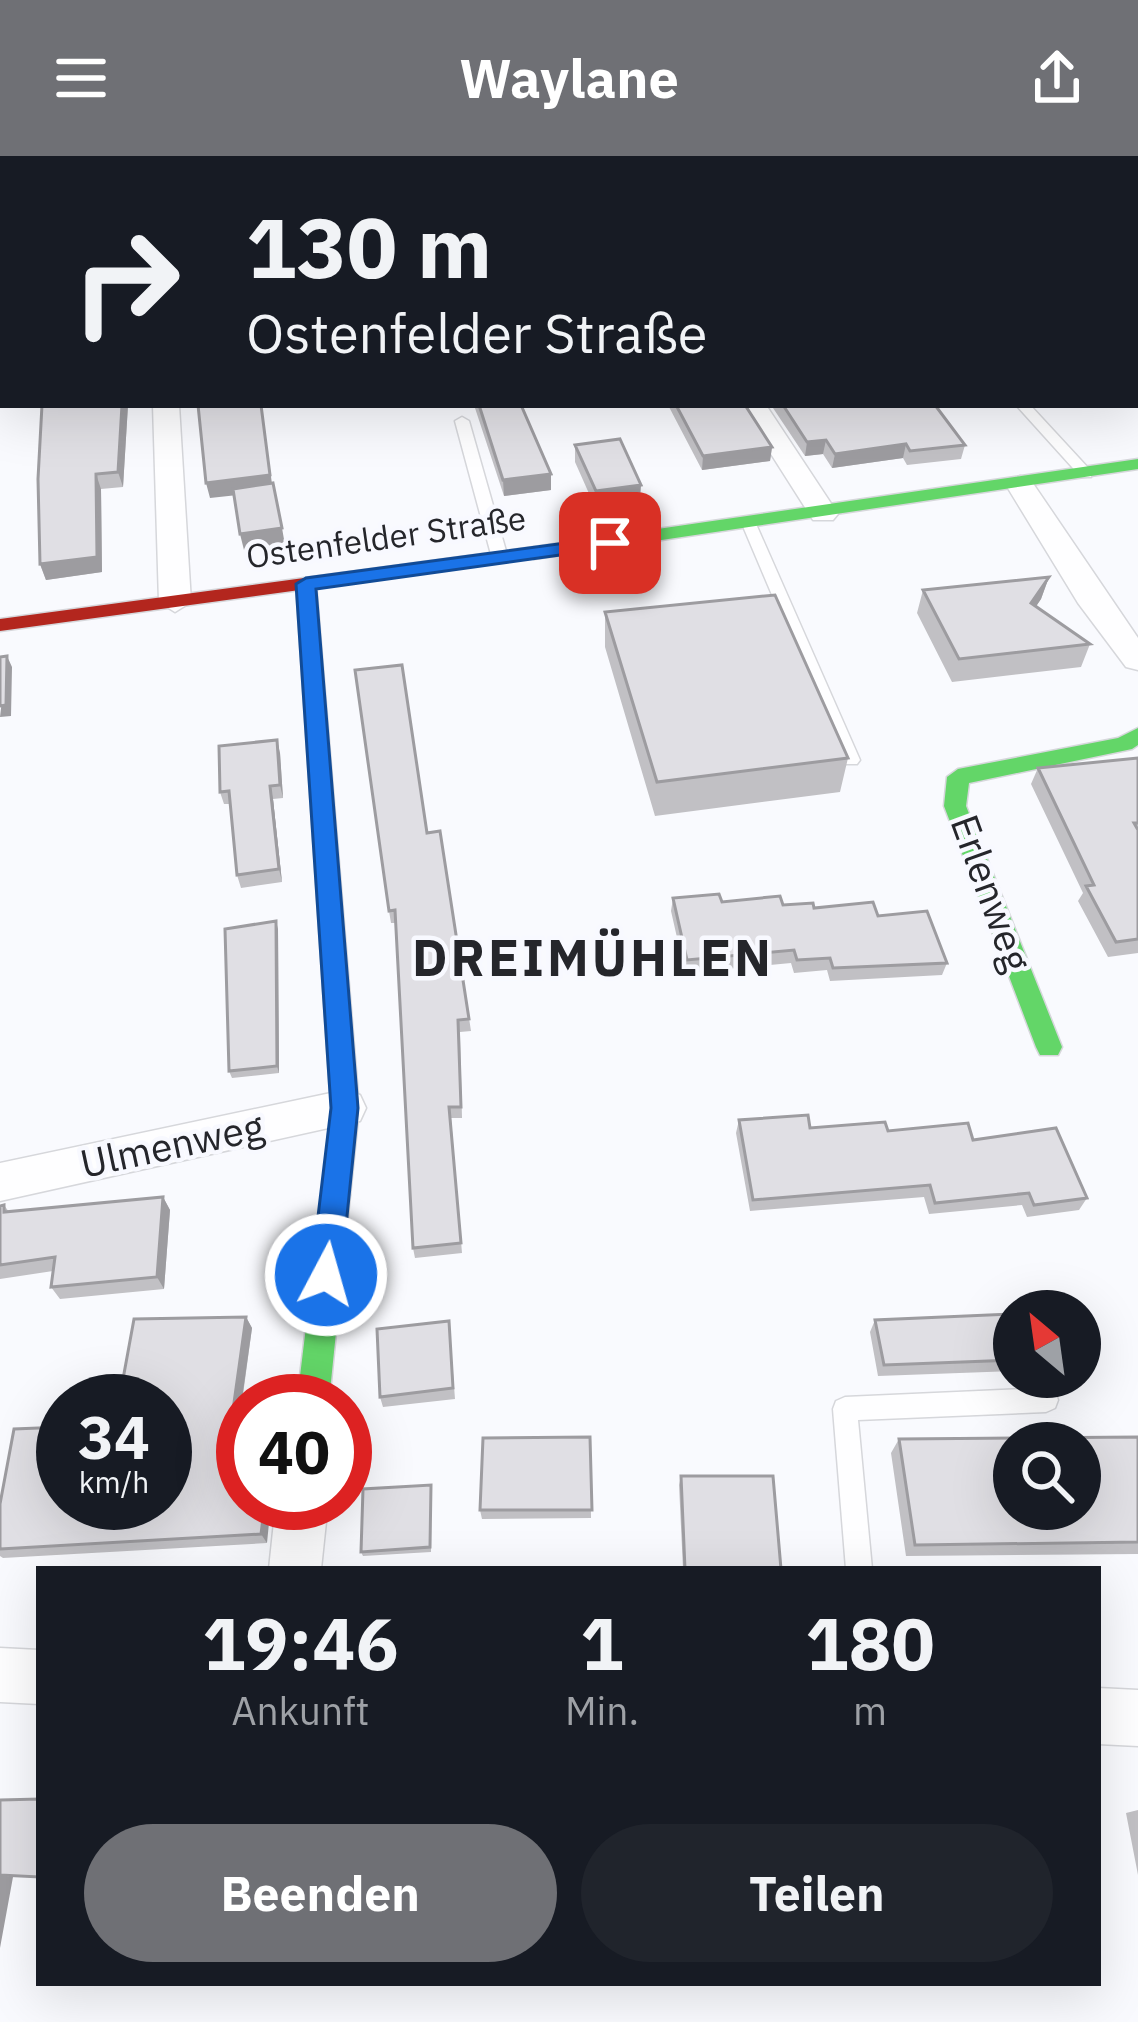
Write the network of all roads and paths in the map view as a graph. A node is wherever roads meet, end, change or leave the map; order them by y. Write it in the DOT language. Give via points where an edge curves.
graph roads {
  1 [pos="166,408"];
  2 [pos="754,408"];
  3 [pos="1025,408"];
  4 [pos="462,422"];
  5 [pos="1138,464"];
  6 [pos="1086,474"];
  7 [pos="1020,485"];
  8 [pos="823,514"];
  9 [pos="749,524"];
  10 [pos="500,558"];
  11 [pos="306,584"];
  12 [pos="175,602"];
  13 [pos="0,625"];
  14 [pos="1138,660"];
  15 [pos="1138,735"];
  16 [pos="851,760"];
  17 [pos="1048,1047"];
  18 [pos="345,1108"];
  19 [pos="0,1182"];
  20 [pos="316,1374"];
  21 [pos="1046,1400"];
  22 [pos="299,1530"];
  23 [pos="295,1566"];
  24 [pos="860,1566"];
  25 [pos="0,1675"];
  26 [pos="36,1677"];
  27 [pos="1101,1716"];
  28 [pos="1138,1718"];
  1 -- 12 [label="street"];
  2 -- 8 [label="street"];
  3 -- 6 [label="lane"];
  4 -- 10 [label="lane"];
  5 -- 6 [label="street, Ostenfelder Straße"];
  6 -- 7 [label="street, Ostenfelder Straße"];
  7 -- 8 [label="street, Ostenfelder Straße"];
  7 -- 14 [label="street"];
  8 -- 9 [label="street, Ostenfelder Straße"];
  9 -- 10 [label="street, Ostenfelder Straße"];
  9 -- 16 [label="lane"];
  10 -- 11 [label="street, Ostenfelder Straße"];
  11 -- 12 [label="street, Ostenfelder Straße"];
  11 -- 18 [label="street"];
  12 -- 13 [label="street, Ostenfelder Straße"];
  15 -- 17 [label="street, Erlenweg" via="958,776 955,806"];
  18 -- 19 [label="street, Ulmenweg"];
  18 -- 20 [label="street"];
  21 -- 24 [label="lane" via="845,1409"];
  22 -- 23 [label="street"];
  25 -- 26 [label="street"];
  27 -- 28 [label="street"];
}
